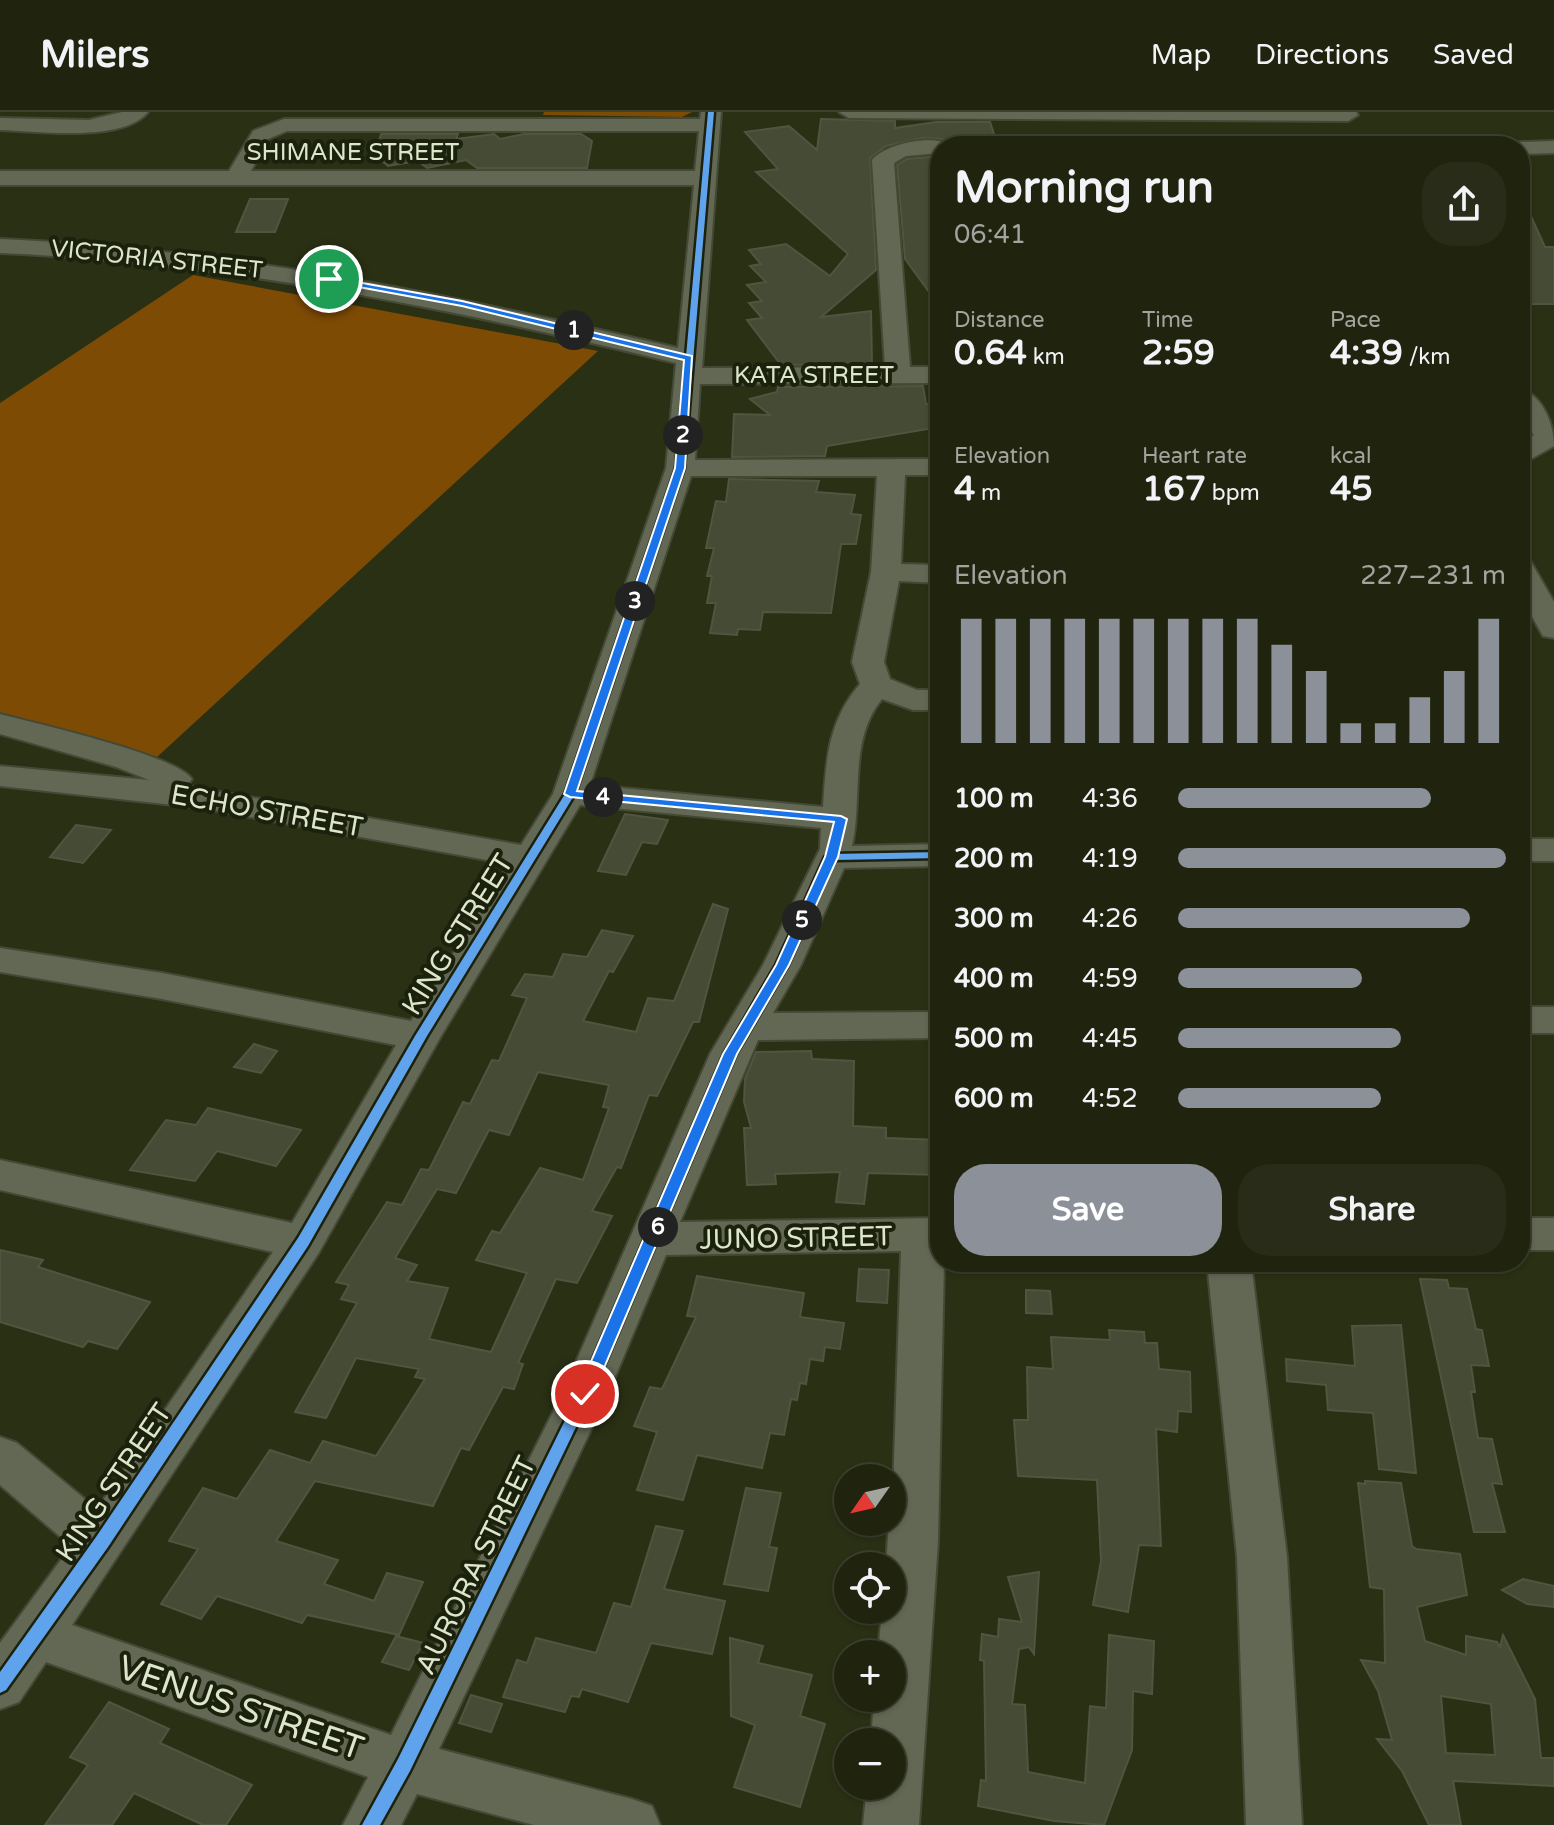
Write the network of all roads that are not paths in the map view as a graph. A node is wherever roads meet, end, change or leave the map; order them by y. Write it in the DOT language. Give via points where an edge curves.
graph roads {
  1 [pos="138,112"];
  2 [pos="849,112"];
  3 [pos="1348,115"];
  4 [pos="710,119"];
  5 [pos="0,124"];
  6 [pos="930,148"];
  7 [pos="1536,148"];
  8 [pos="1554,174"];
  9 [pos="237,177"];
  10 [pos="0,178"];
  11 [pos="706,178"];
  12 [pos="0,246"];
  13 [pos="689,367"];
  14 [pos="898,375"];
  15 [pos="930,375"];
  16 [pos="1530,410"];
  17 [pos="1551,437"];
  18 [pos="1530,451"];
  19 [pos="892,466"];
  20 [pos="930,467"];
  21 [pos="680,468"];
  22 [pos="886,572"];
  23 [pos="930,574"];
  24 [pos="1530,586"];
  25 [pos="1554,629"];
  26 [pos="876,685"];
  27 [pos="930,700"];
  28 [pos="0,724"];
  29 [pos="0,776"];
  30 [pos="570,794"];
  31 [pos="226,800"];
  32 [pos="836,838"];
  33 [pos="1530,850"];
  34 [pos="1554,850"];
  35 [pos="930,853"];
  36 [pos="533,858"];
  37 [pos="0,960"];
  38 [pos="1530,1020"];
  39 [pos="1554,1020"];
  40 [pos="930,1025"];
  41 [pos="747,1027"];
  42 [pos="421,1036"];
  43 [pos="6,1183"];
  44 [pos="930,1234"];
  45 [pos="653,1239"];
  46 [pos="303,1242"];
  47 [pos="930,1251"];
  48 [pos="1230,1272"];
  49 [pos="0,1457"];
  50 [pos="102,1542"];
  51 [pos="36,1636"];
  52 [pos="0,1685"];
  53 [pos="404,1765"];
  54 [pos="371,1825"];
  55 [pos="632,1825"];
  56 [pos="891,1825"];
  57 [pos="1274,1825"];
  1 -- 5 [label="street" via="95,124"];
  2 -- 3 [label="street"];
  4 -- 9 [label="street" via="284,125 260,135"];
  4 -- 11 [label="street, KING STREET"];
  6 -- 14 [label="street" via="901,150 883,160"];
  7 -- 8 [label="street"];
  9 -- 10 [label="street, SHIMANE STREET"];
  9 -- 11 [label="street, SHIMANE STREET"];
  11 -- 13 [label="street, KING STREET"];
  12 -- 13 [label="street, VICTORIA STREET" via="171,257 329,279 462,304"];
  13 -- 14 [label="street, KATA STREET"];
  13 -- 21 [label="street, KING STREET"];
  14 -- 15 [label="street, KATA STREET"];
  16 -- 17 [label="street"];
  17 -- 18 [label="street"];
  19 -- 20 [label="street"];
  19 -- 21 [label="street"];
  19 -- 22 [label="street"];
  21 -- 30 [label="street, KING STREET"];
  22 -- 23 [label="street"];
  22 -- 26 [label="street" via="868,662"];
  24 -- 25 [label="street"];
  26 -- 27 [label="street" via="913,700"];
  26 -- 32 [label="street" via="855,711 843,758"];
  28 -- 31 [label="street" via="128,760"];
  29 -- 31 [label="street, ECHO STREET"];
  30 -- 32 [label="street"];
  30 -- 36 [label="street, KING STREET"];
  31 -- 36 [label="street, ECHO STREET"];
  32 -- 35 [label="street"];
  32 -- 41 [label="street, AURORA STREET" via="782,965"];
  33 -- 34 [label="street"];
  36 -- 42 [label="street, KING STREET"];
  37 -- 42 [label="street"];
  38 -- 39 [label="street"];
  40 -- 41 [label="street"];
  41 -- 45 [label="street, AURORA STREET" via="718,1080"];
  42 -- 46 [label="street, KING STREET"];
  43 -- 46 [label="street"];
  44 -- 45 [label="street, JUNO STREET"];
  45 -- 53 [label="street, AURORA STREET" via="585,1394"];
  46 -- 50 [label="street, KING STREET"];
  47 -- 56 [label="street"];
  48 -- 57 [label="street" via="1262,1557"];
  49 -- 50 [label="street"];
  50 -- 51 [label="street, KING STREET"];
  51 -- 52 [label="street, KING STREET"];
  51 -- 53 [label="street, VENUS STREET"];
  53 -- 54 [label="street, AURORA STREET"];
  53 -- 55 [label="street, VENUS STREET"];
}
